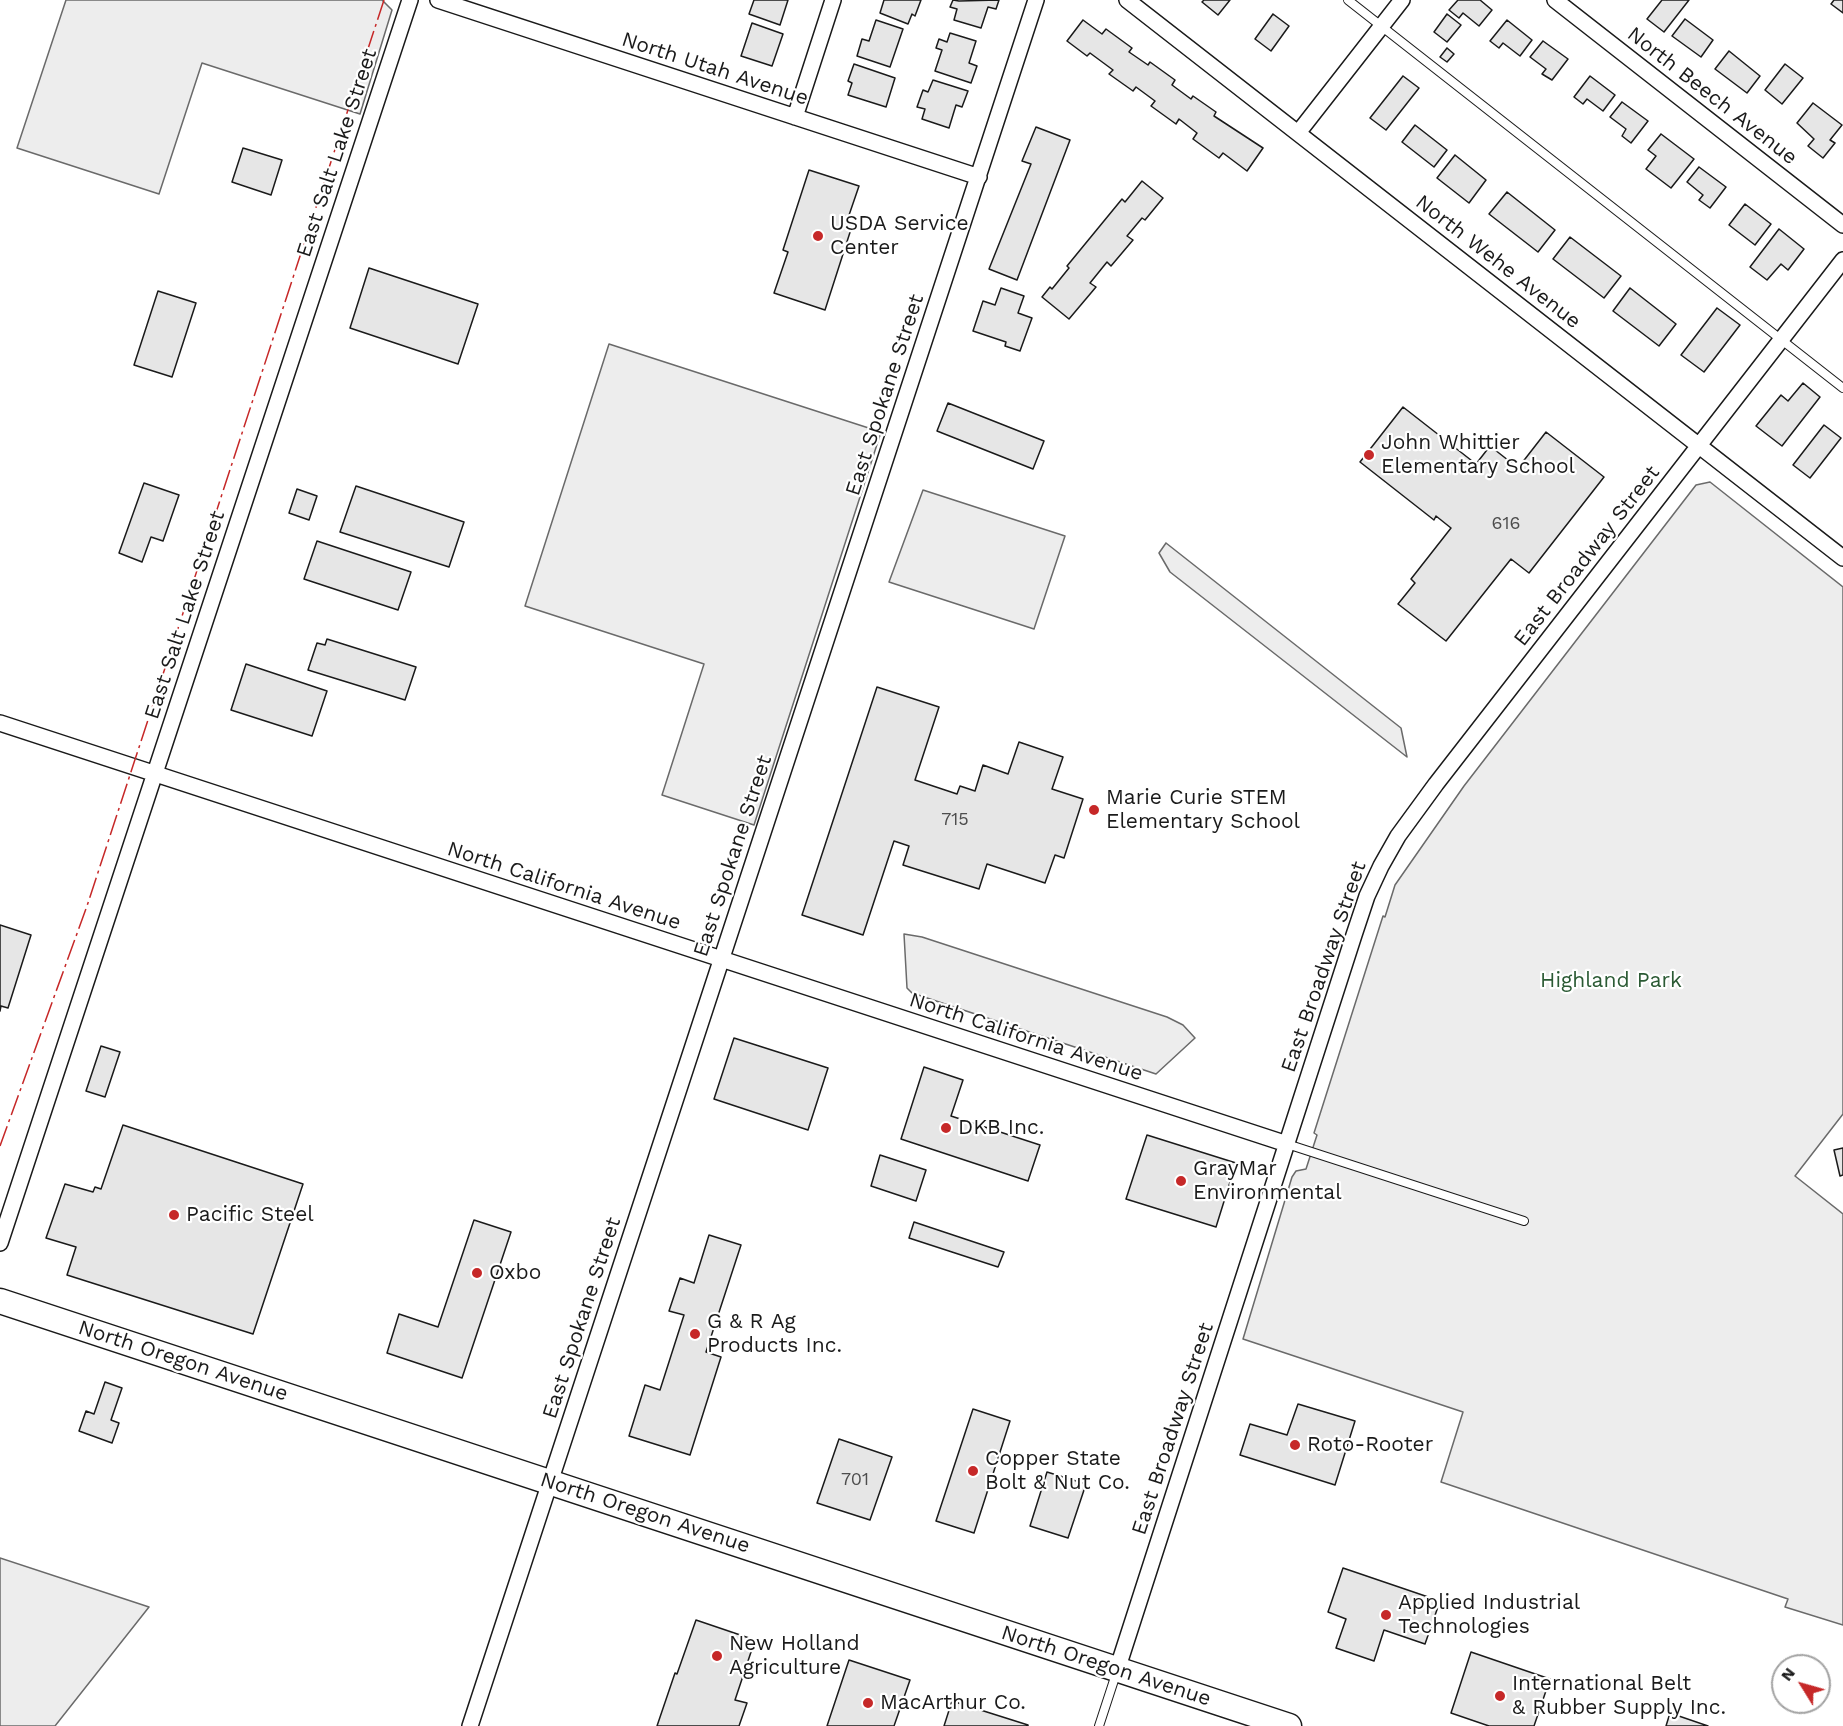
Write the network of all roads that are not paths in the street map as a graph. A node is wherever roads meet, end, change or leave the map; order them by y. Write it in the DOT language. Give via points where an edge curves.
graph roads {
  1 [pos="410,0"];
  2 [pos="438,0"];
  3 [pos="833,0"];
  4 [pos="1036,0"];
  5 [pos="1127,0"];
  6 [pos="1348,0"];
  7 [pos="1402,0"];
  8 [pos="1555,0"];
  9 [pos="1382,26"];
  10 [pos="795,117"];
  11 [pos="1299,134"];
  12 [pos="979,177"];
  13 [pos="1843,225"];
  14 [pos="1843,260"];
  15 [pos="1781,340"];
  16 [pos="1843,388"];
  17 [pos="1699,446"];
  18 [pos="1843,558"];
  19 [pos="0,723"];
  20 [pos="155,774"];
  21 [pos="722,959"];
  22 [pos="1287,1144"];
  23 [pos="1524,1221"];
  24 [pos="0,1243"];
  25 [pos="0,1301"];
  26 [pos="551,1481"];
  27 [pos="1117,1670"];
  28 [pos="470,1726"];
  29 [pos="1099,1726"];
  30 [pos="1289,1726"];
  1 -- 20 [label="street, East Salt Lake Street"];
  2 -- 10 [label="street, North Utah Avenue"];
  3 -- 10 [label="street"];
  4 -- 12 [label="street, East Spokane Street"];
  5 -- 11 [label="street, North Wehe Avenue"];
  6 -- 9 [label="lane"];
  7 -- 9 [label="street"];
  8 -- 13 [label="street, North Beech Avenue"];
  9 -- 11 [label="street"];
  9 -- 15 [label="lane"];
  10 -- 12 [label="street, North Utah Avenue"];
  11 -- 17 [label="street, North Wehe Avenue"];
  12 -- 21 [label="street, East Spokane Street"];
  14 -- 15 [label="street, East Broadway Street"];
  15 -- 16 [label="lane"];
  15 -- 17 [label="street, East Broadway Street"];
  17 -- 18 [label="street, North Wehe Avenue"];
  17 -- 22 [label="street, East Broadway Street" via="1398,836 1367,896"];
  19 -- 20 [label="street, North California Avenue"];
  20 -- 21 [label="street, North California Avenue"];
  20 -- 24 [label="street, East Salt Lake Street"];
  21 -- 22 [label="street, North California Avenue"];
  21 -- 26 [label="street, East Spokane Street"];
  22 -- 23 [label="lane"];
  22 -- 27 [label="street, East Broadway Street"];
  25 -- 26 [label="main road, North Oregon Avenue"];
  26 -- 27 [label="main road, North Oregon Avenue"];
  26 -- 28 [label="street, East Spokane Street"];
  27 -- 29 [label="lane"];
  27 -- 30 [label="main road, North Oregon Avenue"];
}
